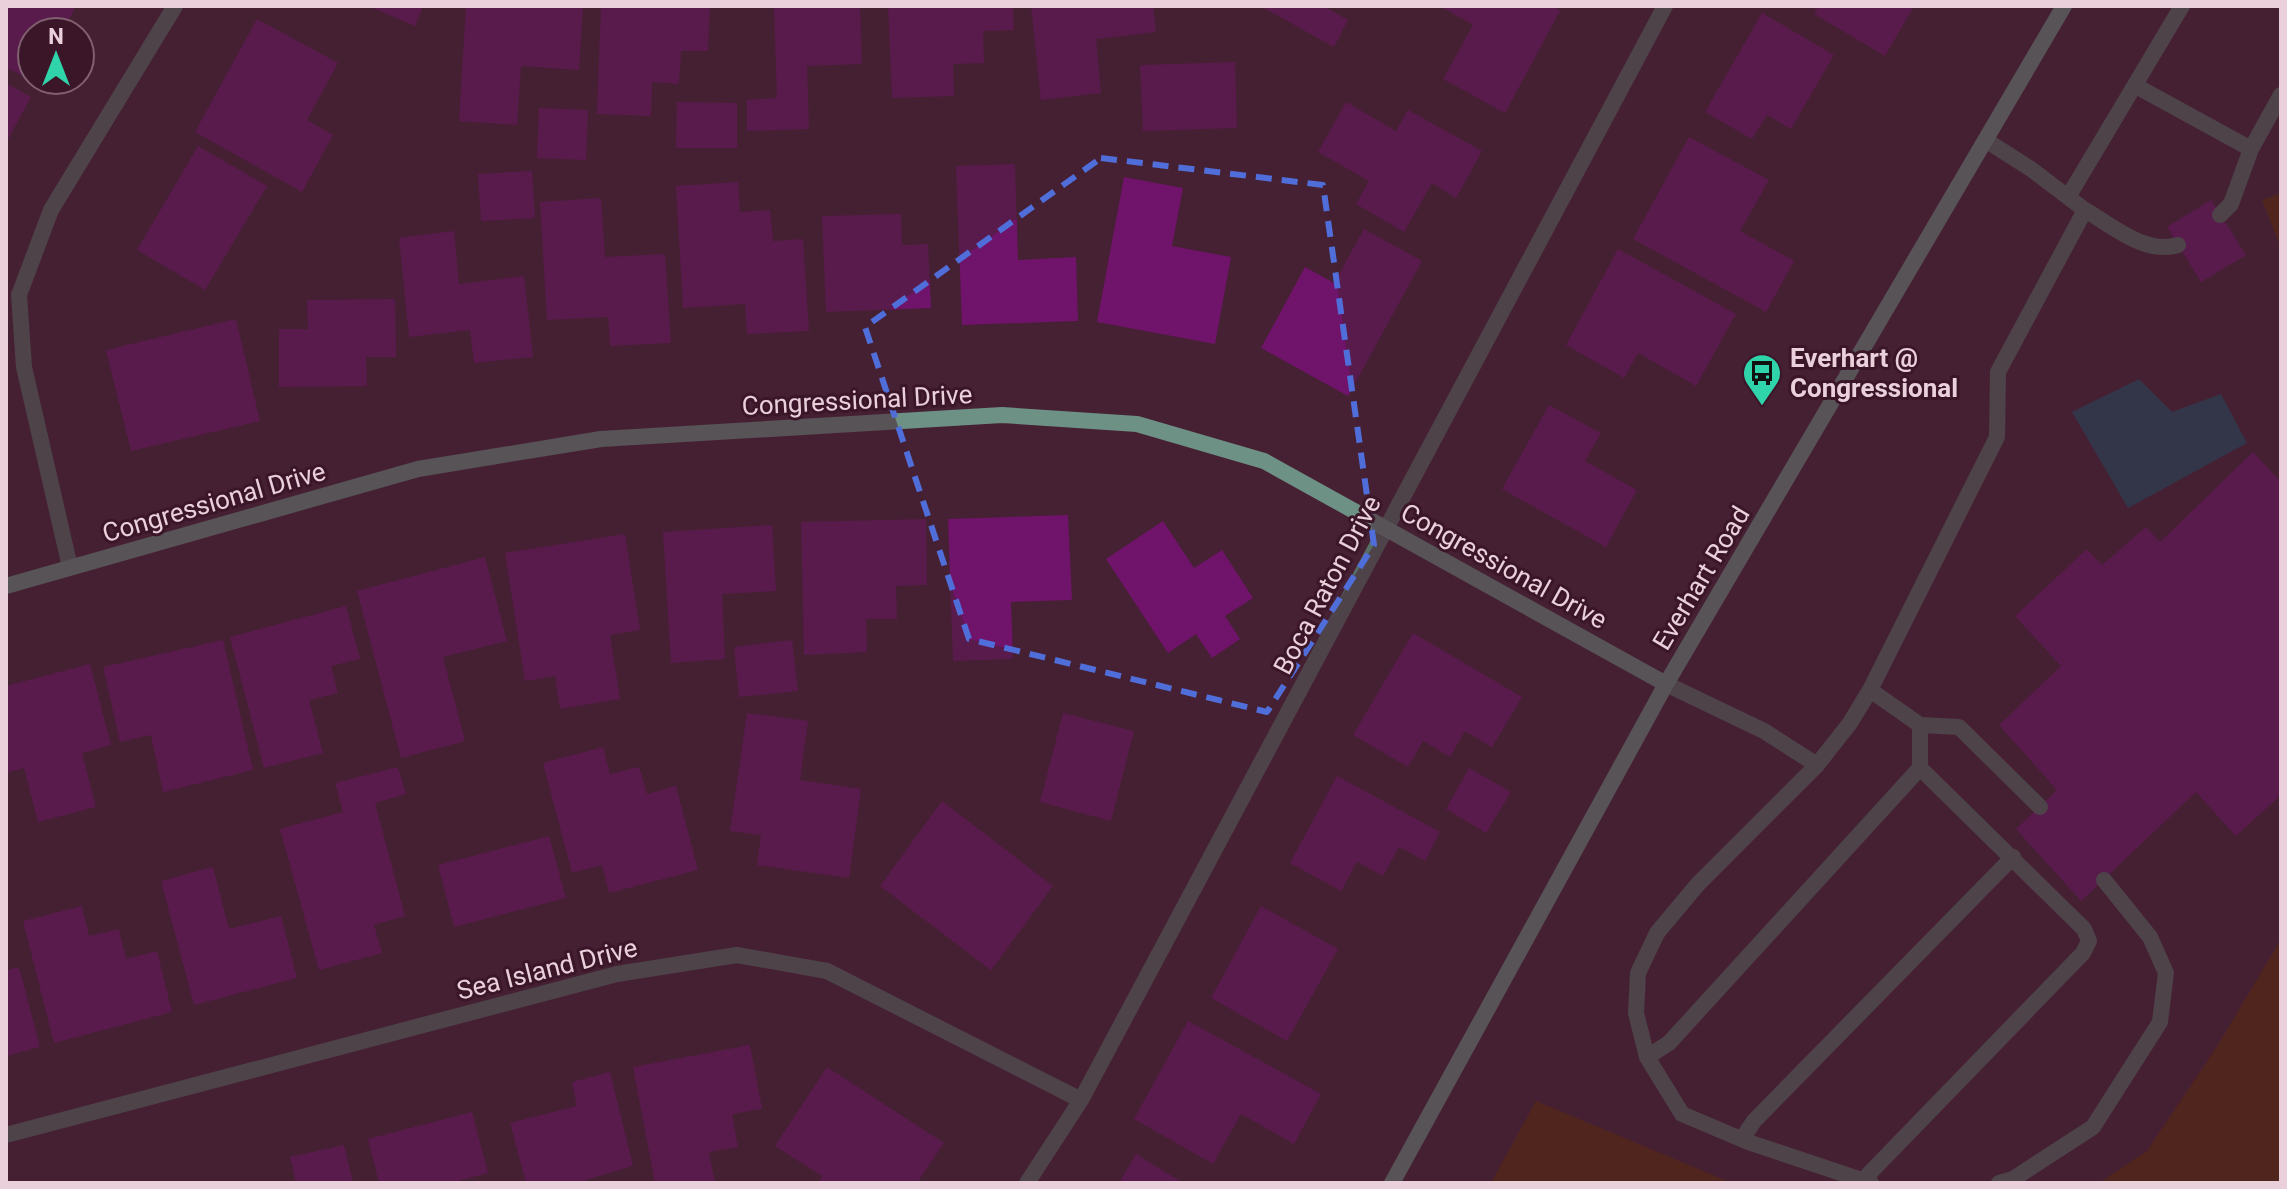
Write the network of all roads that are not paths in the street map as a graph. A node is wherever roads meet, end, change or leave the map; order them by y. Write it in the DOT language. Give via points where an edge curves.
graph roads {
  1 [pos="175,6"];
  2 [pos="1665,6"];
  3 [pos="2064,6"];
  4 [pos="2182,6"];
  5 [pos="2136,86"];
  6 [pos="2281,95"];
  7 [pos="1987,141"];
  8 [pos="2251,149"];
  9 [pos="2068,197"];
  10 [pos="2085,210"];
  11 [pos="2220,215"];
  12 [pos="2178,245"];
  13 [pos="1385,527"];
  14 [pos="70,567"];
  15 [pos="6,586"];
  16 [pos="1666,684"];
  17 [pos="1870,690"];
  18 [pos="1920,725"];
  19 [pos="1817,765"];
  20 [pos="1920,768"];
  21 [pos="2040,807"];
  22 [pos="2013,857"];
  23 [pos="2104,880"];
  24 [pos="1647,1057"];
  25 [pos="1081,1100"];
  26 [pos="6,1135"];
  27 [pos="1742,1139"];
  28 [pos="1867,1182"];
  29 [pos="1027,1183"];
  30 [pos="1392,1183"];
  31 [pos="1999,1183"];
  1 -- 14 [label="street" via="51,210 19,295 24,367"];
  2 -- 13 [label="street, Boca Raton Drive"];
  3 -- 7 [label="street, Everhart Road"];
  4 -- 5 [label="street"];
  5 -- 8 [label="street"];
  5 -- 9 [label="street"];
  6 -- 8 [label="street"];
  7 -- 9 [label="street"];
  7 -- 16 [label="street, Everhart Road"];
  8 -- 11 [label="street" via="2231,204"];
  9 -- 10 [label="street"];
  10 -- 12 [label="street" via="2150,247"];
  10 -- 17 [label="street" via="1998,372 1997,437"];
  13 -- 14 [label="street, Congressional Drive" via="1250,456 1137,424 1002,415 601,439 433,467"];
  13 -- 16 [label="street, Congressional Drive"];
  13 -- 25 [label="street, Boca Raton Drive"];
  14 -- 15 [label="street, Congressional Drive"];
  16 -- 19 [label="street" via="1764,731"];
  16 -- 30 [label="street, Everhart Road"];
  17 -- 18 [label="street"];
  17 -- 19 [label="street"];
  18 -- 20 [label="street"];
  18 -- 21 [label="street" via="1959,727"];
  19 -- 24 [label="street" via="1698,884 1657,933 1638,973 1636,1013"];
  20 -- 22 [label="street"];
  20 -- 24 [label="street" via="1669,1043"];
  22 -- 27 [label="street"];
  22 -- 28 [label="street" via="2084,929 2089,941"];
  23 -- 31 [label="street" via="2150,937 2166,973 2160,1022 2093,1127"];
  24 -- 27 [label="street" via="1682,1114"];
  25 -- 26 [label="street, Sea Island Drive" via="827,971 737,955 617,974"];
  25 -- 29 [label="street, Boca Raton Drive"];
  27 -- 28 [label="street"];
}
